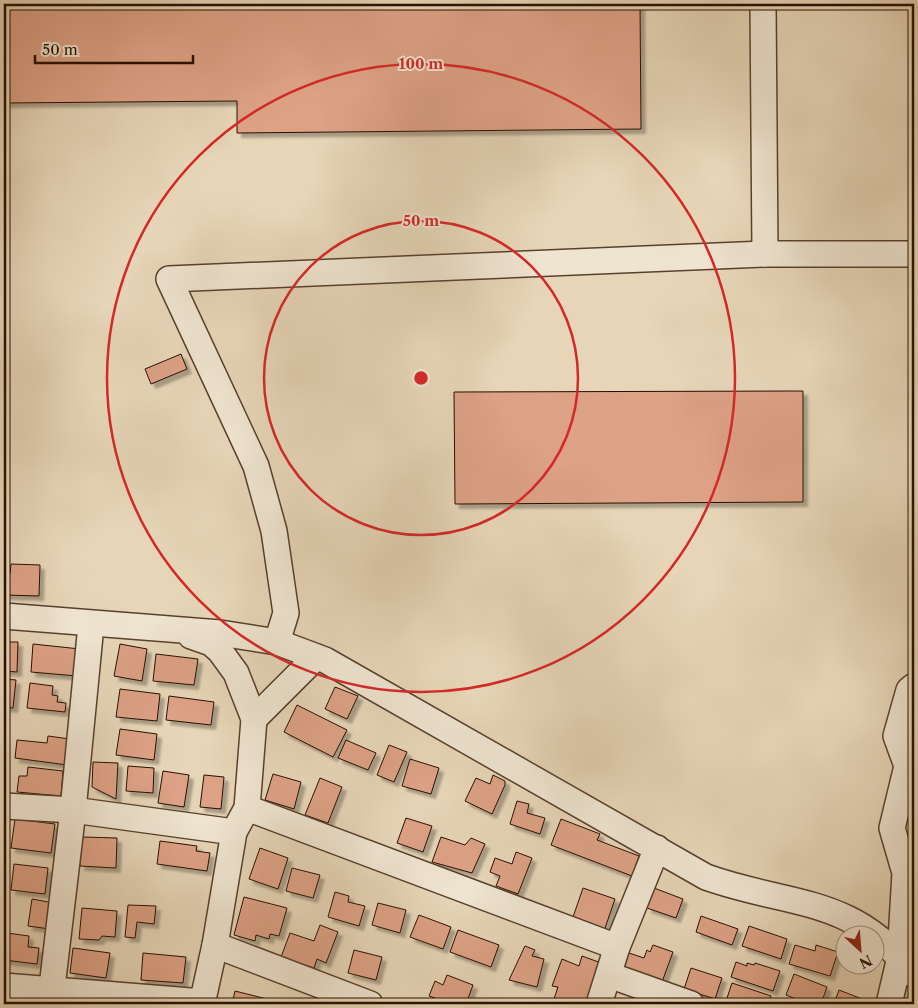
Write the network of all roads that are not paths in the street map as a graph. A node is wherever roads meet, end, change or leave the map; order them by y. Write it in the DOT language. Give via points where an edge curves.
graph roads {
  1 [pos="763,4"];
  2 [pos="766,254"];
  3 [pos="914,254"];
  4 [pos="4,616"];
  5 [pos="91,625"];
  6 [pos="175,629"];
  7 [pos="277,642"];
  8 [pos="316,657"];
  9 [pos="914,686"];
  10 [pos="254,719"];
  11 [pos="4,806"];
  12 [pos="247,808"];
  13 [pos="73,810"];
  14 [pos="234,832"];
  15 [pos="657,848"];
  16 [pos="215,945"];
  17 [pos="616,947"];
  18 [pos="907,966"];
  19 [pos="609,975"];
  20 [pos="4,986"];
  21 [pos="50,998"];
  22 [pos="202,1003"];
  23 [pos="370,1004"];
  24 [pos="600,1004"];
  25 [pos="691,1004"];
  26 [pos="889,1004"];
  1 -- 2 [label="street"];
  2 -- 3 [label="street"];
  2 -- 7 [label="street" via="169,278 256,466 274,532 286,613"];
  4 -- 5 [label="street"];
  5 -- 6 [label="street"];
  5 -- 13 [label="street"];
  6 -- 7 [label="street"];
  6 -- 10 [label="street" via="210,643 220,651 236,672"];
  7 -- 8 [label="street"];
  8 -- 10 [label="street"];
  8 -- 15 [label="street"];
  9 -- 18 [label="street" via="909,690 896,736 907,766 892,828 905,873"];
  10 -- 12 [label="street"];
  11 -- 13 [label="street"];
  12 -- 14 [label="street"];
  12 -- 17 [label="street"];
  13 -- 14 [label="street"];
  13 -- 21 [label="street"];
  14 -- 16 [label="street"];
  15 -- 17 [label="street"];
  15 -- 18 [label="street" via="706,877 740,889 812,904 852,920 873,932"];
  16 -- 22 [label="street"];
  16 -- 23 [label="street"];
  17 -- 19 [label="street"];
  18 -- 26 [label="street"];
  19 -- 24 [label="street"];
  19 -- 25 [label="street"];
  20 -- 21 [label="street"];
  21 -- 22 [label="street"];
}
